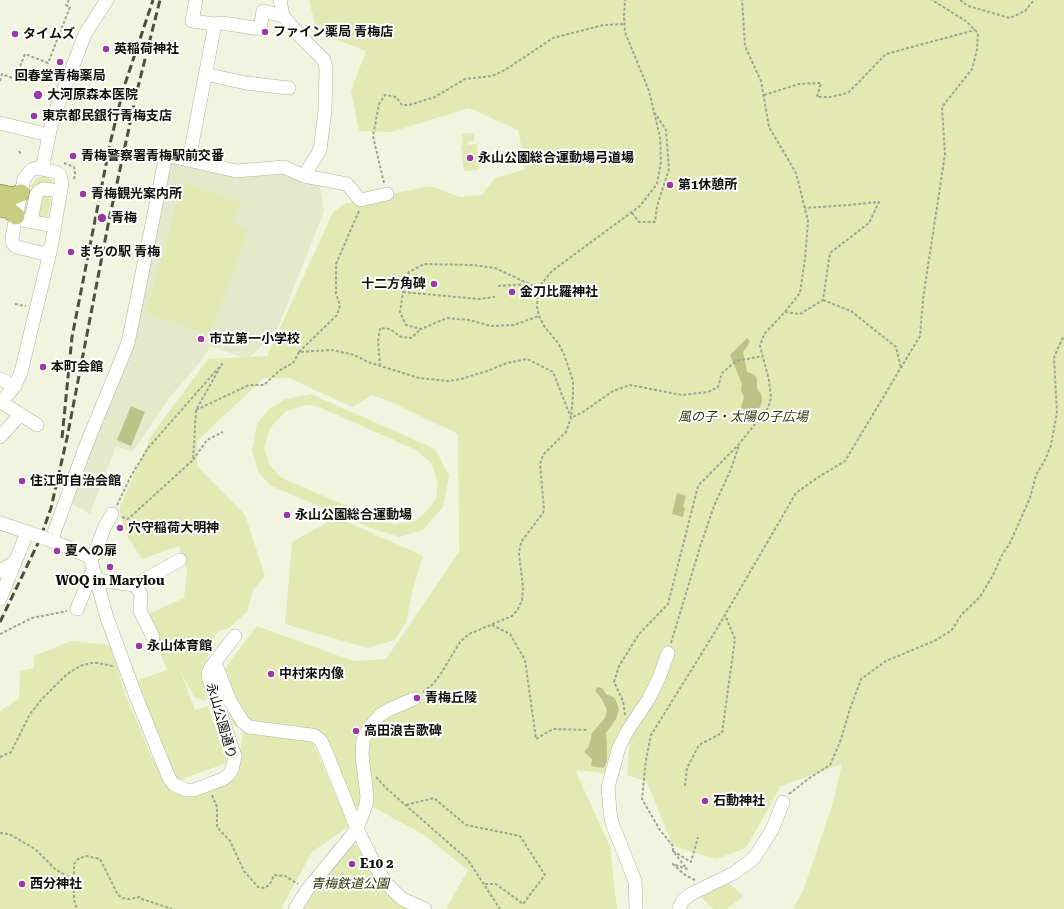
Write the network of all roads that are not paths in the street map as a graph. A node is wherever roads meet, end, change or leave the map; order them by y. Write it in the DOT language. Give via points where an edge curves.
graph roads {
  1 [pos="107,0"];
  2 [pos="196,0"];
  3 [pos="280,0"];
  4 [pos="283,16"];
  5 [pos="215,24"];
  6 [pos="206,74"];
  7 [pos="289,88"];
  8 [pos="0,123"];
  9 [pos="49,135"];
  10 [pos="189,160"];
  11 [pos="42,169"];
  12 [pos="304,176"];
  13 [pos="61,191"];
  14 [pos="0,193"];
  15 [pos="21,193"];
  16 [pos="387,194"];
  17 [pos="0,208"];
  18 [pos="24,219"];
  19 [pos="55,226"];
  20 [pos="51,248"];
  21 [pos="0,379"];
  22 [pos="15,386"];
  23 [pos="0,403"];
  24 [pos="20,415"];
  25 [pos="37,425"];
  26 [pos="0,437"];
  27 [pos="112,514"];
  28 [pos="0,523"];
  29 [pos="28,533"];
  30 [pos="51,540"];
  31 [pos="90,557"];
  32 [pos="180,560"];
  33 [pos="15,562"];
  34 [pos="0,571"];
  35 [pos="95,575"];
  36 [pos="135,585"];
  37 [pos="0,599"];
  38 [pos="77,609"];
  39 [pos="235,636"];
  40 [pos="153,637"];
  41 [pos="668,653"];
  42 [pos="211,667"];
  43 [pos="414,700"];
  44 [pos="783,802"];
  45 [pos="357,829"];
  46 [pos="295,909"];
  47 [pos="425,909"];
  48 [pos="636,909"];
  49 [pos="679,909"];
  1 -- 9 [label="street" via="86,31"];
  2 -- 5 [label="street" via="192,21"];
  3 -- 4 [label="street"];
  4 -- 5 [label="street" via="263,11 260,30"];
  4 -- 12 [label="street" via="324,60 326,68 325,111 320,150"];
  5 -- 6 [label="street"];
  6 -- 7 [label="street" via="246,83"];
  6 -- 10 [label="street"];
  8 -- 9 [label="street"];
  9 -- 11 [label="street"];
  10 -- 12 [label="street" via="236,171 284,167"];
  10 -- 30 [label="street" via="166,155 128,343"];
  11 -- 13 [label="street" via="60,175"];
  11 -- 15 [label="street" via="36,168 28,173"];
  12 -- 16 [label="street" via="347,184 360,200"];
  13 -- 18 [label="street" via="39,191"];
  13 -- 19 [label="street"];
  14 -- 15 [label="main road" via="13,196"];
  15 -- 18 [label="street"];
  17 -- 18 [label="main road"];
  18 -- 19 [label="street"];
  18 -- 20 [label="street" via="12,239 13,244 41,253"];
  19 -- 20 [label="street"];
  20 -- 22 [label="street" via="26,354"];
  21 -- 22 [label="street"];
  22 -- 23 [label="street"];
  23 -- 24 [label="street"];
  24 -- 25 [label="street"];
  24 -- 26 [label="street"];
  27 -- 31 [label="street" via="94,555"];
  28 -- 29 [label="street"];
  29 -- 30 [label="street, bridge"];
  29 -- 33 [label="street"];
  30 -- 31 [label="street"];
  31 -- 35 [label="street, 永山公園通り"];
  32 -- 36 [label="street"];
  33 -- 34 [label="street"];
  33 -- 37 [label="street"];
  35 -- 36 [label="street"];
  35 -- 38 [label="street"];
  35 -- 42 [label="street, 永山公園通り" via="107,618 169,778 173,784 186,790 194,790 228,775 232,770 235,756 210,683 208,674"];
  36 -- 40 [label="street" via="140,594 140,611"];
  39 -- 42 [label="street"];
  41 -- 48 [label="street" via="648,700 619,747 608,787 612,823 635,881"];
  42 -- 45 [label="street, 永山公園通り" via="217,668 230,701 249,727 310,735 321,741"];
  43 -- 45 [label="street" via="380,715 370,726 363,740 362,755 367,797"];
  44 -- 49 [label="street" via="772,830 754,858 734,873 691,894 683,900"];
  45 -- 46 [label="street" via="307,890"];
  45 -- 47 [label="street, 永山公園通り" via="387,884 402,899"];
}
